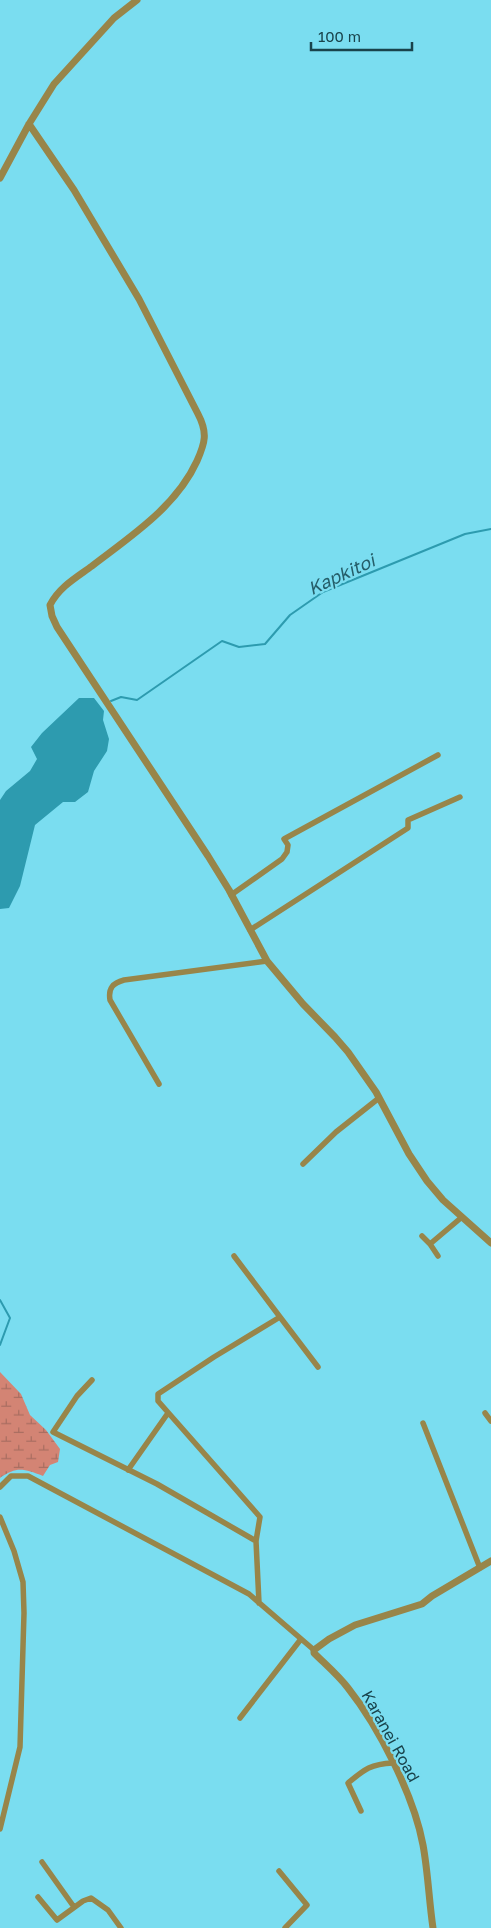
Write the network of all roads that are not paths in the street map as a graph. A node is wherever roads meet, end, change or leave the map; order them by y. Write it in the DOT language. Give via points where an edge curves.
graph roads {
  1 [pos="137,0"];
  2 [pos="29,124"];
  3 [pos="0,178"];
  4 [pos="438,755"];
  5 [pos="460,797"];
  6 [pos="231,895"];
  7 [pos="250,930"];
  8 [pos="266,961"];
  9 [pos="159,1084"];
  10 [pos="379,1098"];
  11 [pos="303,1164"];
  12 [pos="462,1217"];
  13 [pos="422,1236"];
  14 [pos="491,1243"];
  15 [pos="430,1244"];
  16 [pos="234,1256"];
  17 [pos="438,1256"];
  18 [pos="280,1317"];
  19 [pos="318,1367"];
  20 [pos="92,1380"];
  21 [pos="168,1413"];
  22 [pos="485,1413"];
  23 [pos="491,1421"];
  24 [pos="423,1423"];
  25 [pos="128,1470"];
  26 [pos="0,1487"];
  27 [pos="0,1516"];
  28 [pos="256,1541"];
  29 [pos="491,1561"];
  30 [pos="480,1568"];
  31 [pos="259,1603"];
  32 [pos="301,1638"];
  33 [pos="314,1650"];
  34 [pos="240,1718"];
  35 [pos="393,1763"];
  36 [pos="361,1811"];
  37 [pos="0,1829"];
  38 [pos="42,1862"];
  39 [pos="279,1871"];
  40 [pos="38,1897"];
  41 [pos="74,1907"];
  42 [pos="121,1928"];
  43 [pos="285,1928"];
  44 [pos="433,1928"];
  1 -- 2 [label="street" via="114,18 66,70"];
  2 -- 3 [label="street"];
  2 -- 6 [label="street" via="74,190 139,299 206,433 182,488 160,512 63,588 50,605 52,616"];
  4 -- 6 [label="street" via="284,839 288,845 282,859"];
  5 -- 7 [label="street" via="408,820 408,828"];
  6 -- 7 [label="street"];
  7 -- 8 [label="street"];
  8 -- 9 [label="street" via="124,980 112,986 108,992 110,1000"];
  8 -- 10 [label="street" via="340,1042"];
  10 -- 11 [label="street" via="336,1132"];
  10 -- 12 [label="street" via="427,1181"];
  12 -- 14 [label="street"];
  12 -- 15 [label="street"];
  13 -- 15 [label="street"];
  15 -- 17 [label="street"];
  16 -- 18 [label="street"];
  18 -- 19 [label="street"];
  18 -- 21 [label="street" via="158,1394 158,1402"];
  20 -- 25 [label="street" via="77,1396 54,1432"];
  21 -- 25 [label="street"];
  21 -- 28 [label="street" via="260,1517"];
  22 -- 23 [label="street"];
  24 -- 30 [label="street"];
  25 -- 28 [label="street"];
  26 -- 31 [label="street" via="11,1476 28,1476 249,1594"];
  27 -- 37 [label="street" via="23,1582 24,1613 20,1747"];
  28 -- 31 [label="street"];
  29 -- 30 [label="street"];
  30 -- 33 [label="street" via="422,1604 355,1625"];
  31 -- 32 [label="street"];
  32 -- 33 [label="street"];
  32 -- 34 [label="street"];
  33 -- 35 [label="street, Karanei Road" via="348,1688"];
  35 -- 36 [label="street" via="367,1768 348,1783"];
  35 -- 44 [label="street, Karanei Road" via="413,1806 423,1845"];
  38 -- 41 [label="street"];
  39 -- 43 [label="street" via="307,1906"];
  40 -- 41 [label="street" via="57,1920"];
  41 -- 42 [label="street" via="91,1898 108,1910"];
}
